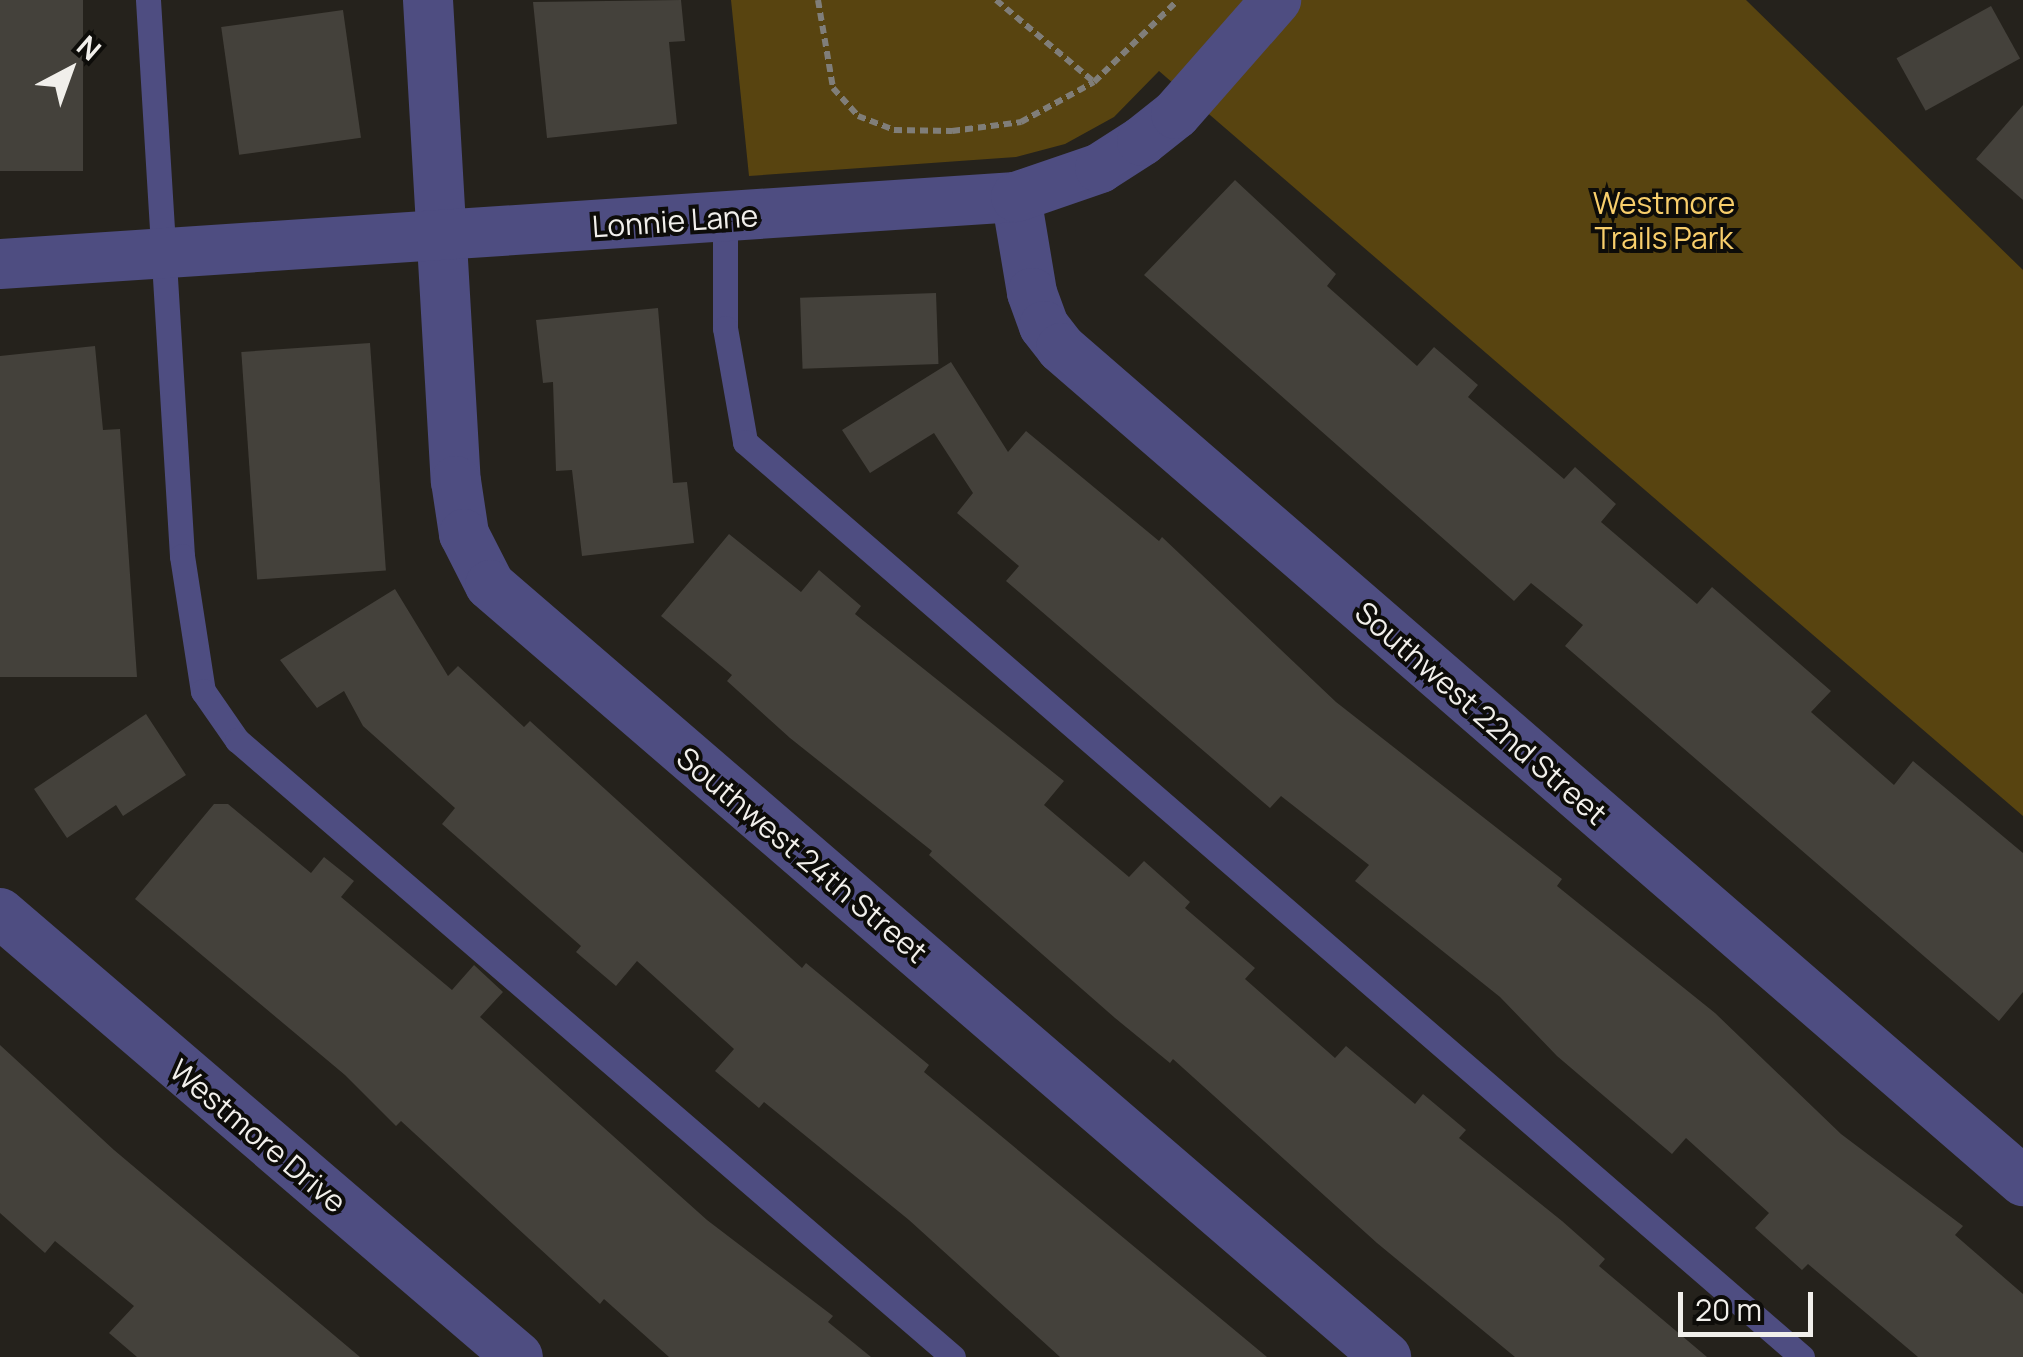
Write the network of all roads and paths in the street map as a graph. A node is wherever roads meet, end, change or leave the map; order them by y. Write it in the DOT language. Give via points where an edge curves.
graph roads {
  1 [pos="148,0"];
  2 [pos="428,0"];
  3 [pos="818,0"];
  4 [pos="996,0"];
  5 [pos="1178,0"];
  6 [pos="1276,0"];
  7 [pos="1094,82"];
  8 [pos="1016,197"];
  9 [pos="724,219"];
  10 [pos="442,235"];
  11 [pos="166,254"];
  12 [pos="0,264"];
  13 [pos="0,913"];
  14 [pos="2023,1182"];
  15 [pos="518,1357"];
  16 [pos="953,1357"];
  17 [pos="1386,1357"];
  18 [pos="1802,1357"];
  1 -- 11 [label="lane"];
  2 -- 10 [label="street, Southwest 24th Street"];
  3 -- 7 [label="path" via="833,88 858,116 894,130 1021,122"];
  4 -- 7 [label="path"];
  5 -- 7 [label="path"];
  6 -- 8 [label="street, Lonnie Lane" via="1176,114 1142,140 1100,168"];
  8 -- 9 [label="street, Lonnie Lane"];
  8 -- 14 [label="street, Southwest 22nd Street" via="1032,292 1044,326 1062,348"];
  9 -- 10 [label="street, Lonnie Lane"];
  9 -- 18 [label="lane" via="725,328 744,442"];
  10 -- 11 [label="street, Lonnie Lane"];
  10 -- 17 [label="street, Southwest 24th Street" via="456,481 464,534 490,586"];
  11 -- 12 [label="street, Lonnie Lane"];
  11 -- 16 [label="lane" via="191,640 203,691 221,720"];
  13 -- 15 [label="street, Westmore Drive"];
}
